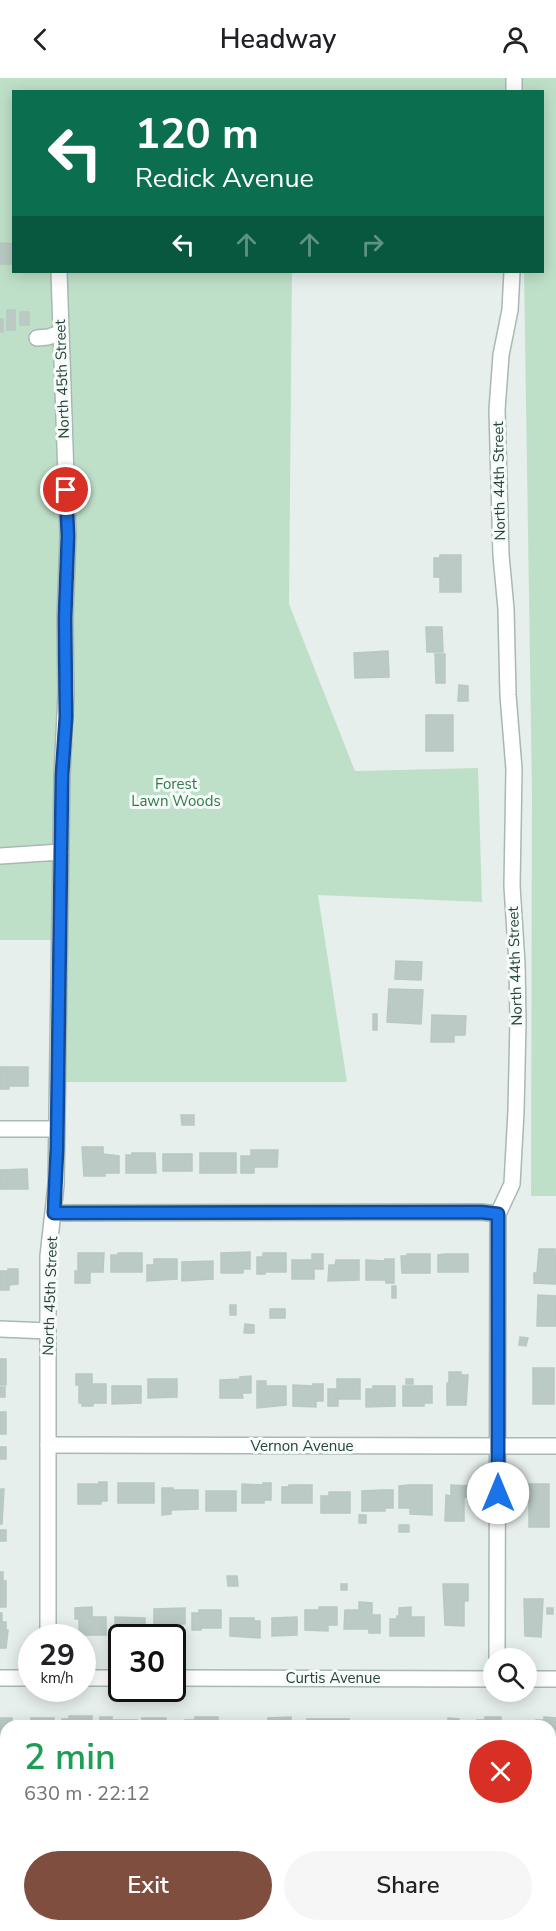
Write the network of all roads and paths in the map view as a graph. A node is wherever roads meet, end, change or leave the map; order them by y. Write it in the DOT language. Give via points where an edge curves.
graph roads {
  1 [pos="59,273"];
  2 [pos="512,273"];
  3 [pos="60,333"];
  4 [pos="37,338"];
  5 [pos="62,852"];
  6 [pos="0,856"];
  7 [pos="0,1129"];
  8 [pos="57,1129"];
  9 [pos="54,1213"];
  10 [pos="498,1214"];
  11 [pos="0,1329"];
  12 [pos="48,1331"];
  13 [pos="48,1445"];
  14 [pos="498,1446"];
  15 [pos="556,1446"];
  16 [pos="48,1624"];
  17 [pos="497,1648"];
  18 [pos="0,1678"];
  19 [pos="18,1678"];
  20 [pos="186,1678"];
  21 [pos="483,1678"];
  22 [pos="537,1679"];
  23 [pos="556,1679"];
  1 -- 3 [label="street, North 45th Street"];
  2 -- 10 [label="street, North 44th Street" via="497,410 514,769 512,886 518,1021 512,1184"];
  3 -- 4 [label="street"];
  3 -- 5 [label="street, North 45th Street" via="68,536"];
  5 -- 6 [label="street"];
  5 -- 8 [label="street, North 45th Street"];
  7 -- 8 [label="street"];
  8 -- 9 [label="street, North 45th Street"];
  9 -- 10 [label="street"];
  9 -- 12 [label="street, North 45th Street" via="48,1256"];
  10 -- 14 [label="street, North 44th Street"];
  11 -- 12 [label="street"];
  12 -- 13 [label="street, North 45th Street"];
  13 -- 14 [label="street, Vernon Avenue"];
  13 -- 16 [label="street, North 45th Street"];
  14 -- 15 [label="street, Vernon Avenue"];
  14 -- 17 [label="street, North 44th Street"];
  18 -- 19 [label="street"];
  20 -- 21 [label="street, Curtis Avenue"];
  22 -- 23 [label="street"];
}
